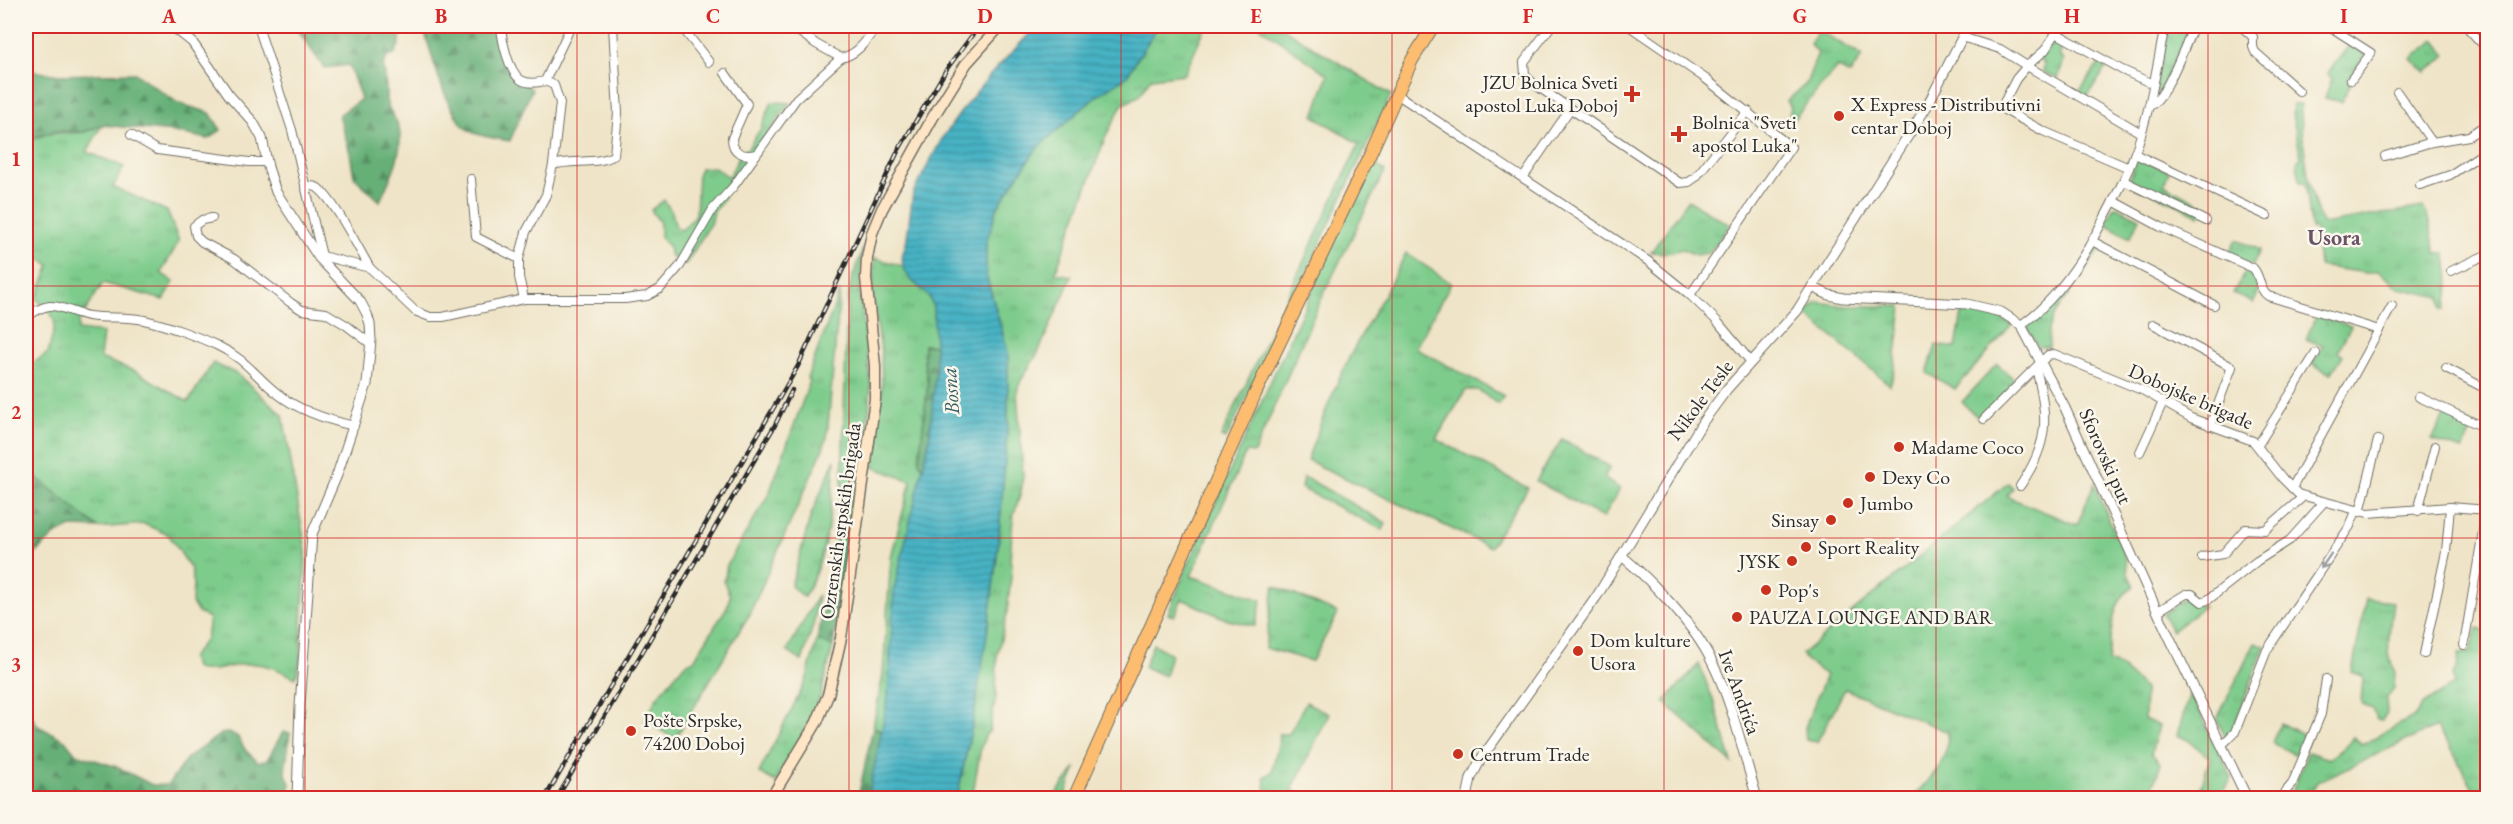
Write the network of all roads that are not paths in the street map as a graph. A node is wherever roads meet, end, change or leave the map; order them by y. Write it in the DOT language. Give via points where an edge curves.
graph roads {
  1 [pos="172,26"];
  2 [pos="258,26"];
  3 [pos="501,26"];
  4 [pos="571,26"];
  5 [pos="613,26"];
  6 [pos="681,26"];
  7 [pos="791,26"];
  8 [pos="877,26"];
  9 [pos="1000,26"];
  10 [pos="1433,26"];
  11 [pos="1551,26"];
  12 [pos="1629,26"];
  13 [pos="1968,26"];
  14 [pos="2165,26"];
  15 [pos="2194,26"];
  16 [pos="2241,26"];
  17 [pos="2329,26"];
  18 [pos="2466,26"];
  19 [pos="1962,37"];
  20 [pos="2487,50"];
  21 [pos="841,58"];
  22 [pos="709,62"];
  23 [pos="2027,66"];
  24 [pos="725,73"];
  25 [pos="2351,80"];
  26 [pos="545,81"];
  27 [pos="2153,84"];
  28 [pos="2300,91"];
  29 [pos="2397,92"];
  30 [pos="1398,95"];
  31 [pos="2149,106"];
  32 [pos="1570,109"];
  33 [pos="1748,111"];
  34 [pos="2487,123"];
  35 [pos="2141,133"];
  36 [pos="131,135"];
  37 [pos="2432,142"];
  38 [pos="2487,150"];
  39 [pos="756,154"];
  40 [pos="2135,154"];
  41 [pos="2385,156"];
  42 [pos="267,162"];
  43 [pos="553,165"];
  44 [pos="2129,168"];
  45 [pos="1523,178"];
  46 [pos="471,179"];
  47 [pos="2124,181"];
  48 [pos="2420,184"];
  49 [pos="305,186"];
  50 [pos="2113,201"];
  51 [pos="2267,216"];
  52 [pos="212,218"];
  53 [pos="2206,221"];
  54 [pos="2092,240"];
  55 [pos="2487,254"];
  56 [pos="320,257"];
  57 [pos="519,259"];
  58 [pos="370,268"];
  59 [pos="2451,271"];
  60 [pos="1812,287"];
  61 [pos="1690,296"];
  62 [pos="524,299"];
  63 [pos="2214,305"];
  64 [pos="2392,306"];
  65 [pos="26,318"];
  66 [pos="2153,324"];
  67 [pos="2021,325"];
  68 [pos="2379,330"];
  69 [pos="371,344"];
  70 [pos="2316,353"];
  71 [pos="1751,362"];
  72 [pos="2039,365"];
  73 [pos="2446,368"];
  74 [pos="2487,390"];
  75 [pos="2419,397"];
  76 [pos="2163,402"];
  77 [pos="1984,419"];
  78 [pos="354,426"];
  79 [pos="2211,426"];
  80 [pos="2487,429"];
  81 [pos="2378,440"];
  82 [pos="2258,446"];
  83 [pos="2435,446"];
  84 [pos="2140,452"];
  85 [pos="2020,486"];
  86 [pos="2292,488"];
  87 [pos="2304,496"];
  88 [pos="2324,502"];
  89 [pos="2450,507"];
  90 [pos="2486,509"];
  91 [pos="2358,511"];
  92 [pos="2418,511"];
  93 [pos="1622,556"];
  94 [pos="2202,557"];
  95 [pos="2158,611"];
  96 [pos="2464,645"];
  97 [pos="2424,654"];
  98 [pos="2326,679"];
  99 [pos="2222,745"];
  100 [pos="297,798"];
  101 [pos="771,798"];
  102 [pos="1074,798"];
  103 [pos="1467,798"];
  104 [pos="1757,798"];
  105 [pos="2247,798"];
  106 [pos="2280,798"];
  1 -- 42 [label="street" via="192,42 253,122 262,138"];
  2 -- 49 [label="street" via="284,102"];
  3 -- 26 [label="street" via="516,74 523,81"];
  4 -- 26 [label="street"];
  5 -- 43 [label="street" via="618,113 614,155"];
  6 -- 22 [label="street"];
  7 -- 21 [label="street"];
  8 -- 21 [label="street" via="851,56"];
  9 -- 101 [label="main road, Ozrenskih srpskih brigada" via="966,63 896,183 873,233 866,278 875,399 841,638 818,722"];
  10 -- 30 [label="main road" via="1412,60"];
  11 -- 32 [label="street" via="1524,63 1525,75"];
  12 -- 33 [label="street"];
  13 -- 19 [label="street, Nikole Tesle"];
  14 -- 27 [label="street"];
  15 -- 31 [label="street" via="2167,85 2157,102"];
  16 -- 28 [label="street" via="2253,37 2255,52"];
  17 -- 25 [label="street" via="2371,53"];
  18 -- 20 [label="street"];
  19 -- 23 [label="street" via="2000,49"];
  19 -- 60 [label="street, Nikole Tesle" via="1927,106"];
  21 -- 39 [label="street" via="796,99"];
  23 -- 27 [label="street" via="2056,33"];
  23 -- 35 [label="street"];
  23 -- 44 [label="street" via="2001,108"];
  24 -- 39 [label="street" via="747,104 732,144 739,153"];
  26 -- 43 [label="street" via="554,85 560,103"];
  27 -- 31 [label="street"];
  29 -- 37 [label="street"];
  30 -- 45 [label="street"];
  30 -- 102 [label="main road" via="1255,394"];
  31 -- 35 [label="street"];
  32 -- 33 [label="street" via="1680,183 1696,177"];
  32 -- 45 [label="street"];
  33 -- 61 [label="street" via="1791,147"];
  34 -- 37 [label="street" via="2469,136"];
  35 -- 40 [label="street"];
  36 -- 42 [label="street" via="157,150"];
  37 -- 41 [label="street"];
  38 -- 48 [label="street" via="2450,174"];
  39 -- 62 [label="street" via="713,209 680,266 660,289 647,296 625,299"];
  40 -- 44 [label="street"];
  40 -- 51 [label="street"];
  42 -- 56 [label="street" via="276,192"];
  43 -- 57 [label="street" via="546,195 526,232"];
  44 -- 47 [label="street"];
  45 -- 61 [label="street" via="1648,261"];
  46 -- 57 [label="street" via="476,237"];
  47 -- 50 [label="street"];
  47 -- 53 [label="street"];
  49 -- 56 [label="street"];
  49 -- 58 [label="street" via="320,189 331,202"];
  50 -- 54 [label="street"];
  50 -- 68 [label="street" via="2253,268 2268,296"];
  52 -- 69 [label="street" via="194,226 202,242 234,259 302,310 326,314"];
  54 -- 63 [label="street"];
  54 -- 67 [label="street" via="2080,263 2036,314"];
  55 -- 59 [label="street"];
  56 -- 58 [label="street"];
  56 -- 69 [label="street" via="360,301 367,314"];
  57 -- 62 [label="street"];
  58 -- 62 [label="street" via="415,311 430,317"];
  60 -- 67 [label="street" via="1843,298 1967,304 2001,312"];
  60 -- 71 [label="street, Nikole Tesle" via="1797,311"];
  61 -- 71 [label="street"];
  64 -- 68 [label="street"];
  65 -- 78 [label="street" via="49,305 89,316 143,320 217,345 246,363 279,395 329,420"];
  66 -- 79 [label="street" via="2232,367"];
  67 -- 72 [label="street, Sforovski put"];
  68 -- 86 [label="street"];
  69 -- 78 [label="street" via="367,384"];
  70 -- 82 [label="street"];
  71 -- 93 [label="street, Nikole Tesle" via="1702,423"];
  72 -- 76 [label="street, Dobojske brigade" via="2054,354"];
  72 -- 77 [label="street"];
  72 -- 85 [label="street" via="2044,438 2037,460"];
  72 -- 95 [label="street, Sforovski put"];
  73 -- 74 [label="street"];
  75 -- 80 [label="street"];
  76 -- 79 [label="street, Dobojske brigade"];
  76 -- 84 [label="street"];
  78 -- 100 [label="street" via="312,534"];
  79 -- 82 [label="street, Dobojske brigade"];
  81 -- 91 [label="street"];
  82 -- 86 [label="street, Dobojske brigade"];
  83 -- 92 [label="street"];
  86 -- 87 [label="street, Dobojske brigade"];
  87 -- 88 [label="street, Dobojske brigade"];
  87 -- 94 [label="street" via="2265,530 2245,529 2223,554"];
  88 -- 91 [label="street, Dobojske brigade"];
  88 -- 95 [label="street" via="2290,540 2209,599 2202,602 2186,594"];
  89 -- 90 [label="street, Dobojske brigade"];
  89 -- 92 [label="street, Dobojske brigade"];
  89 -- 97 [label="street" via="2446,552"];
  90 -- 96 [label="street"];
  91 -- 92 [label="street, Dobojske brigade"];
  91 -- 99 [label="street, one-way" via="2267,650 2235,732"];
  93 -- 103 [label="street, Nikole Tesle" via="1481,759"];
  93 -- 104 [label="street, Ive Andrića" via="1663,595 1705,649 1725,693"];
  95 -- 99 [label="street, Sforovski put"];
  98 -- 106 [label="street" via="2321,714 2292,784"];
  99 -- 105 [label="street, Sforovski put"];
}
